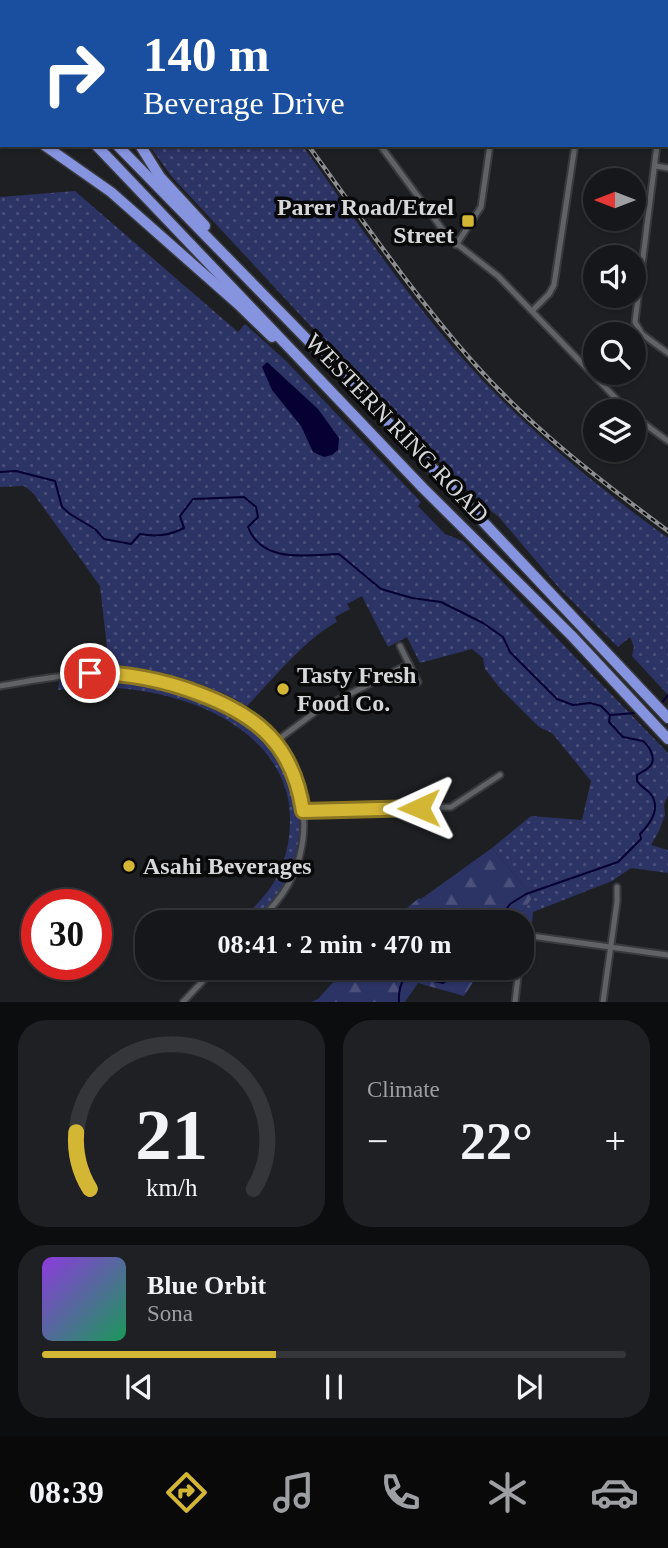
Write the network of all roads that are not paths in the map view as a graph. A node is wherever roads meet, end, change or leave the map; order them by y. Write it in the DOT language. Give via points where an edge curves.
graph roads {
  1 [pos="46,147"];
  2 [pos="98,147"];
  3 [pos="119,147"];
  4 [pos="141,147"];
  5 [pos="383,147"];
  6 [pos="491,147"];
  7 [pos="575,147"];
  8 [pos="657,147"];
  9 [pos="656,166"];
  10 [pos="668,168"];
  11 [pos="456,245"];
  12 [pos="532,311"];
  13 [pos="302,332"];
  14 [pos="668,353"];
  15 [pos="616,399"];
  16 [pos="646,425"];
  17 [pos="668,441"];
  18 [pos="424,488"];
  19 [pos="400,646"];
  20 [pos="409,664"];
  21 [pos="418,682"];
  22 [pos="0,686"];
  23 [pos="668,718"];
  24 [pos="668,739"];
  25 [pos="275,741"];
  26 [pos="500,775"];
  27 [pos="303,811"];
  28 [pos="617,887"];
  29 [pos="269,910"];
  30 [pos="534,936"];
  31 [pos="611,948"];
  32 [pos="668,955"];
  33 [pos="204,980"];
  34 [pos="517,980"];
  35 [pos="183,1002"];
  36 [pos="514,1002"];
  37 [pos="603,1002"];
  1 -- 18 [label="highway" via="111,192 239,305"];
  2 -- 18 [label="highway, WESTERN RING ROAD"];
  3 -- 13 [label="highway, WESTERN RING ROAD"];
  4 -- 13 [label="highway" via="159,177"];
  5 -- 11 [label="street"];
  6 -- 11 [label="street" via="481,207"];
  7 -- 12 [label="street" via="554,285"];
  8 -- 9 [label="street"];
  9 -- 10 [label="street"];
  9 -- 14 [label="street" via="635,322 642,334"];
  11 -- 12 [label="street" via="495,273"];
  12 -- 15 [label="street"];
  13 -- 23 [label="highway, WESTERN RING ROAD"];
  16 -- 17 [label="street"];
  18 -- 24 [label="highway, WESTERN RING ROAD"];
  19 -- 20 [label="street"];
  20 -- 21 [label="street"];
  20 -- 25 [label="street" via="318,710"];
  22 -- 25 [label="street" via="90,673 140,676 231,706"];
  25 -- 27 [label="street" via="295,775"];
  26 -- 27 [label="street" via="451,807"];
  27 -- 29 [label="street" via="302,847 294,871"];
  28 -- 31 [label="street"];
  30 -- 31 [label="street"];
  31 -- 32 [label="street"];
  31 -- 37 [label="street"];
  33 -- 35 [label="street"];
  34 -- 36 [label="street"];
}
